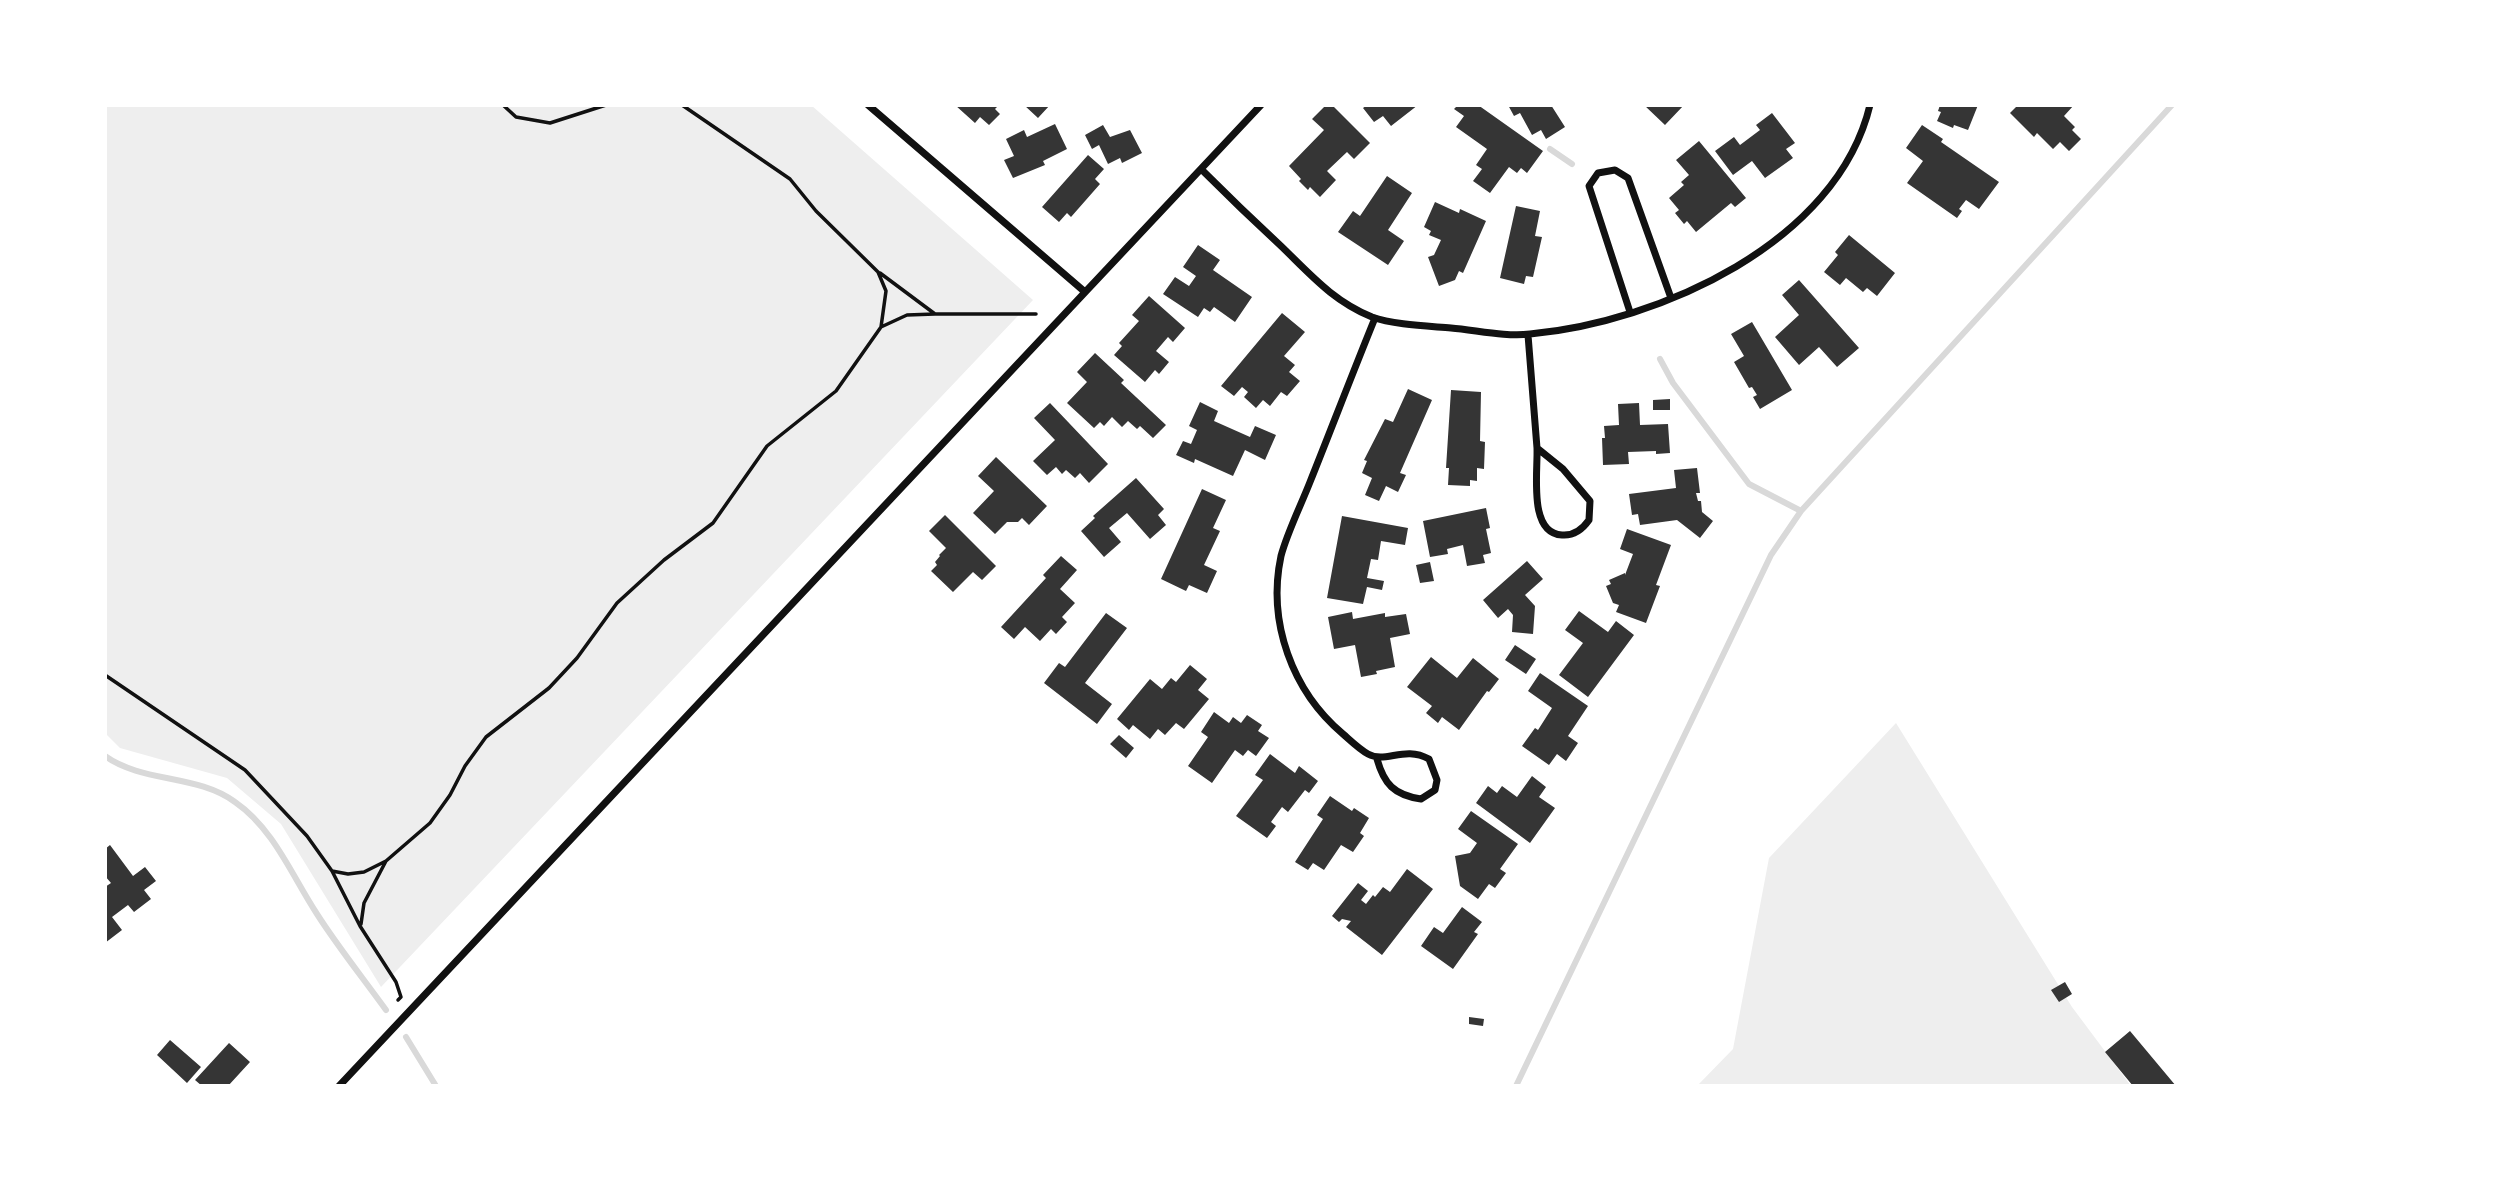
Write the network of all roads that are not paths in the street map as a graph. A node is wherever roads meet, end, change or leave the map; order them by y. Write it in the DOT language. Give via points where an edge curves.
graph roads {
  1 [pos="868,105"];
  2 [pos="1261,105"];
  3 [pos="1870,105"];
  4 [pos="1200,169"];
  5 [pos="1085,292"];
  6 [pos="1671,298"];
  7 [pos="1630,312"];
  8 [pos="1375,318"];
  9 [pos="1528,335"];
  10 [pos="1537,448"];
  11 [pos="1377,759"];
  12 [pos="340,1086"];
  1 -- 5 [label="street"];
  2 -- 4 [label="street"];
  3 -- 6 [label="street" via="1845,166 1805,214 1750,258 1711,282"];
  4 -- 5 [label="street"];
  4 -- 8 [label="street" via="1336,299"];
  5 -- 12 [label="street"];
  6 -- 7 [label="street"];
  6 -- 7 [label="street" via="1628,178 1615,170 1598,173 1589,186"];
  7 -- 9 [label="street"];
  8 -- 9 [label="street"];
  8 -- 11 [label="street" via="1282,556 1278,607 1287,654 1305,691 1333,725"];
  9 -- 10 [label="street"];
  10 -- 10 [label="street" via="1590,500 1589,520 1572,535 1558,535 1538,518"];
  11 -- 11 [label="street" via="1421,754 1429,759 1437,780 1435,790 1421,799 1402,796 1382,776"];
}
